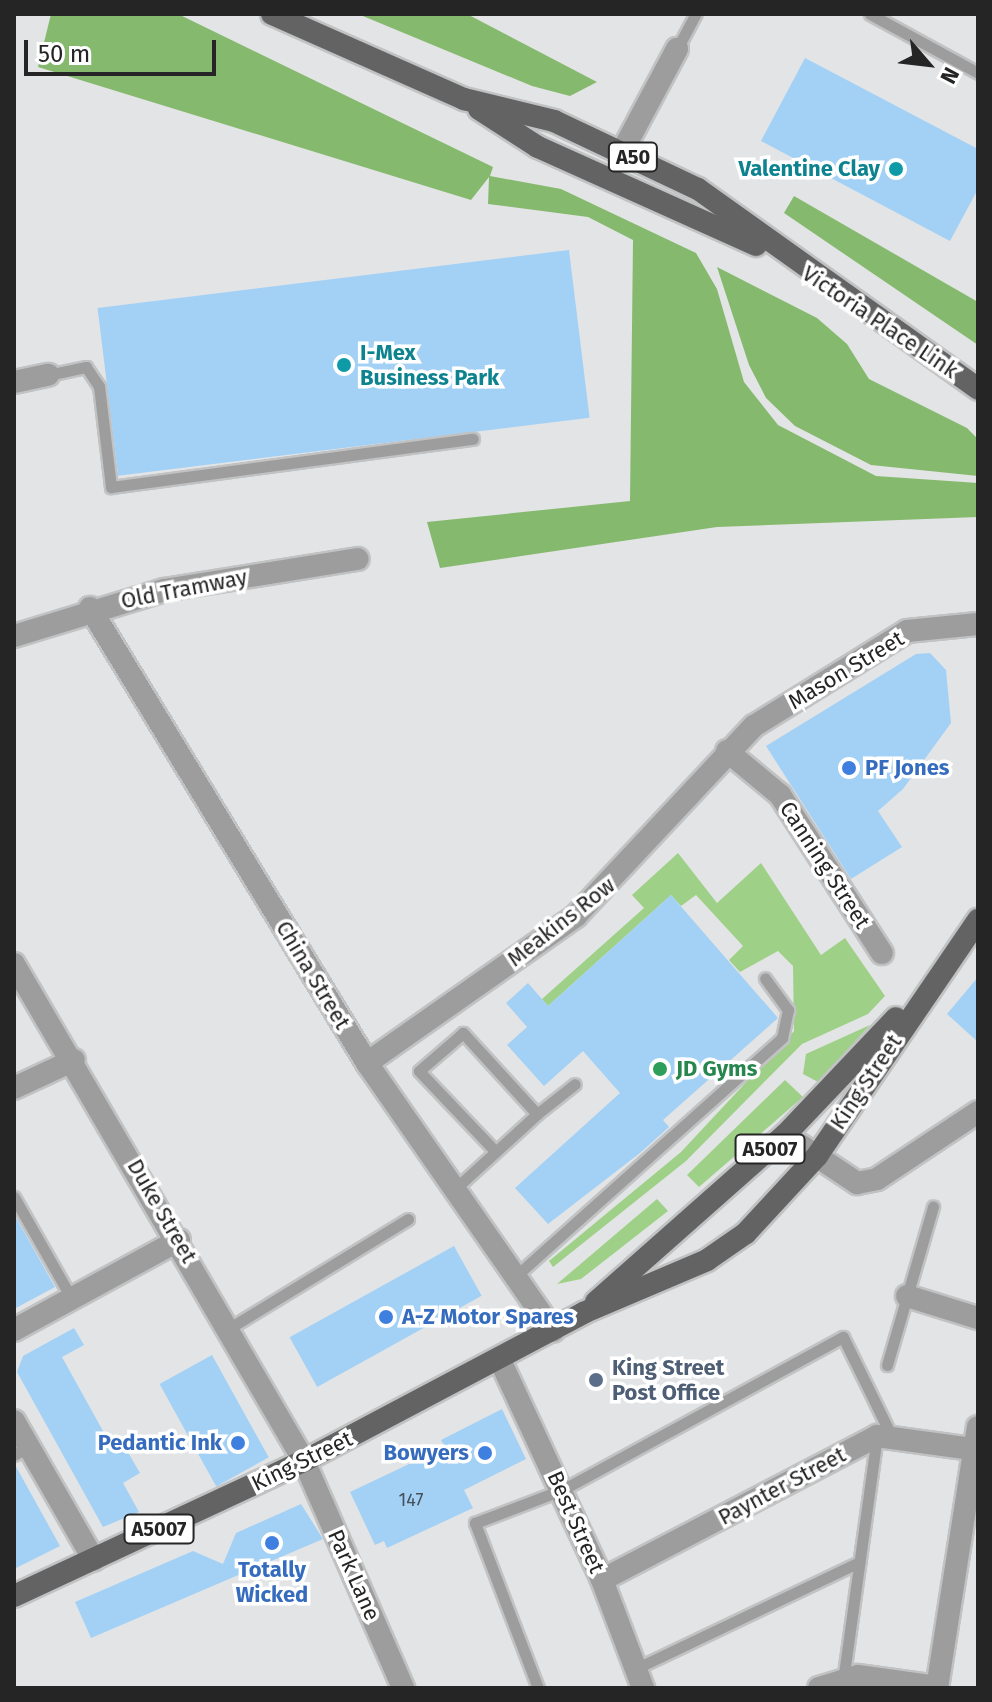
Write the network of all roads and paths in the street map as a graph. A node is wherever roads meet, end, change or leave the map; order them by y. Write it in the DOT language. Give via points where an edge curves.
graph roads {
  1 [pos="272,14"];
  2 [pos="696,14"];
  3 [pos="870,14"];
  4 [pos="677,49"];
  5 [pos="978,73"];
  6 [pos="464,99"];
  7 [pos="622,152"];
  8 [pos="782,255"];
  9 [pos="48,375"];
  10 [pos="14,382"];
  11 [pos="978,389"];
  12 [pos="473,439"];
  13 [pos="358,559"];
  14 [pos="90,608"];
  15 [pos="978,624"];
  16 [pos="14,636"];
  17 [pos="727,751"];
  18 [pos="978,920"];
  19 [pos="882,953"];
  20 [pos="14,964"];
  21 [pos="941,970"];
  22 [pos="765,978"];
  23 [pos="74,1060"];
  24 [pos="367,1063"];
  25 [pos="575,1084"];
  26 [pos="14,1088"];
  27 [pos="978,1112"];
  28 [pos="537,1114"];
  29 [pos="785,1135"];
  30 [pos="494,1150"];
  31 [pos="817,1156"];
  32 [pos="456,1188"];
  33 [pos="14,1197"];
  34 [pos="933,1207"];
  35 [pos="408,1219"];
  36 [pos="179,1240"];
  37 [pos="517,1275"];
  38 [pos="907,1296"];
  39 [pos="72,1299"];
  40 [pos="583,1313"];
  41 [pos="978,1318"];
  42 [pos="228,1329"];
  43 [pos="14,1330"];
  44 [pos="553,1331"];
  45 [pos="500,1360"];
  46 [pos="887,1365"];
  47 [pos="14,1421"];
  48 [pos="884,1435"];
  49 [pos="975,1438"];
  50 [pos="21,1451"];
  51 [pos="304,1461"];
  52 [pos="562,1490"];
  53 [pos="971,1505"];
  54 [pos="94,1560"];
  55 [pos="859,1562"];
  56 [pos="602,1580"];
  57 [pos="14,1596"];
  58 [pos="639,1679"];
  59 [pos="842,1683"];
  60 [pos="403,1688"];
  61 [pos="538,1688"];
  62 [pos="819,1688"];
  63 [pos="937,1688"];
  1 -- 6 [label="main road, Victoria Place Link / A50"];
  2 -- 4 [label="lane"];
  3 -- 5 [label="lane"];
  4 -- 7 [label="street"];
  6 -- 7 [label="main road, Victoria Place Link / A50" via="554,121"];
  6 -- 8 [label="main road, Victoria Place Link / A50" via="538,147"];
  7 -- 8 [label="main road, Victoria Place Link / A50" via="698,189"];
  8 -- 11 [label="main road, Victoria Place Link / A50"];
  9 -- 10 [label="street"];
  9 -- 12 [label="lane" via="86,367 99,386 111,487"];
  13 -- 14 [label="street, Old Tramway"];
  14 -- 16 [label="street, Old Tramway"];
  14 -- 24 [label="street, China Street"];
  15 -- 17 [label="street, Mason Street" via="907,631"];
  17 -- 19 [label="street, Canning Street" via="780,795"];
  17 -- 24 [label="street, Meakins Row" via="638,858 576,916"];
  18 -- 21 [label="main road, King Street / A5007"];
  20 -- 23 [label="street, Duke Street"];
  21 -- 29 [label="main road, King Street / A5007"];
  21 -- 31 [label="main road, King Street / A5007"];
  22 -- 37 [label="lane" via="788,1010 782,1038"];
  23 -- 26 [label="street"];
  23 -- 36 [label="street, Duke Street"];
  24 -- 32 [label="street, China Street"];
  25 -- 28 [label="lane"];
  27 -- 31 [label="street" via="877,1179 857,1183"];
  28 -- 30 [label="lane"];
  28 -- 30 [label="lane" via="463,1033 421,1063 425,1080"];
  29 -- 31 [label="street"];
  29 -- 40 [label="main road, King Street / A5007"];
  30 -- 32 [label="lane"];
  31 -- 40 [label="main road, King Street / A5007" via="746,1233 707,1260"];
  32 -- 37 [label="street, China Street"];
  33 -- 39 [label="lane"];
  34 -- 38 [label="lane"];
  35 -- 42 [label="lane"];
  36 -- 39 [label="street"];
  36 -- 42 [label="street, Duke Street"];
  37 -- 44 [label="street, China Street"];
  38 -- 41 [label="street"];
  38 -- 46 [label="lane"];
  39 -- 43 [label="street"];
  40 -- 44 [label="main road, King Street / A5007"];
  42 -- 51 [label="street, Duke Street"];
  44 -- 45 [label="main road, King Street / A5007"];
  45 -- 51 [label="main road, King Street / A5007"];
  45 -- 52 [label="street, Best Street"];
  47 -- 50 [label="street"];
  48 -- 49 [label="street"];
  48 -- 52 [label="lane" via="843,1337"];
  48 -- 55 [label="lane"];
  48 -- 56 [label="street, Paynter Street"];
  49 -- 53 [label="street"];
  50 -- 54 [label="street"];
  51 -- 54 [label="main road, King Street / A5007"];
  51 -- 60 [label="street, Park Lane"];
  52 -- 56 [label="street, Best Street"];
  52 -- 61 [label="lane" via="475,1523"];
  53 -- 63 [label="street"];
  54 -- 57 [label="main road, King Street / A5007"];
  55 -- 58 [label="lane"];
  55 -- 59 [label="lane"];
  56 -- 58 [label="street, Best Street"];
  59 -- 62 [label="street"];
  59 -- 63 [label="street"];
}
